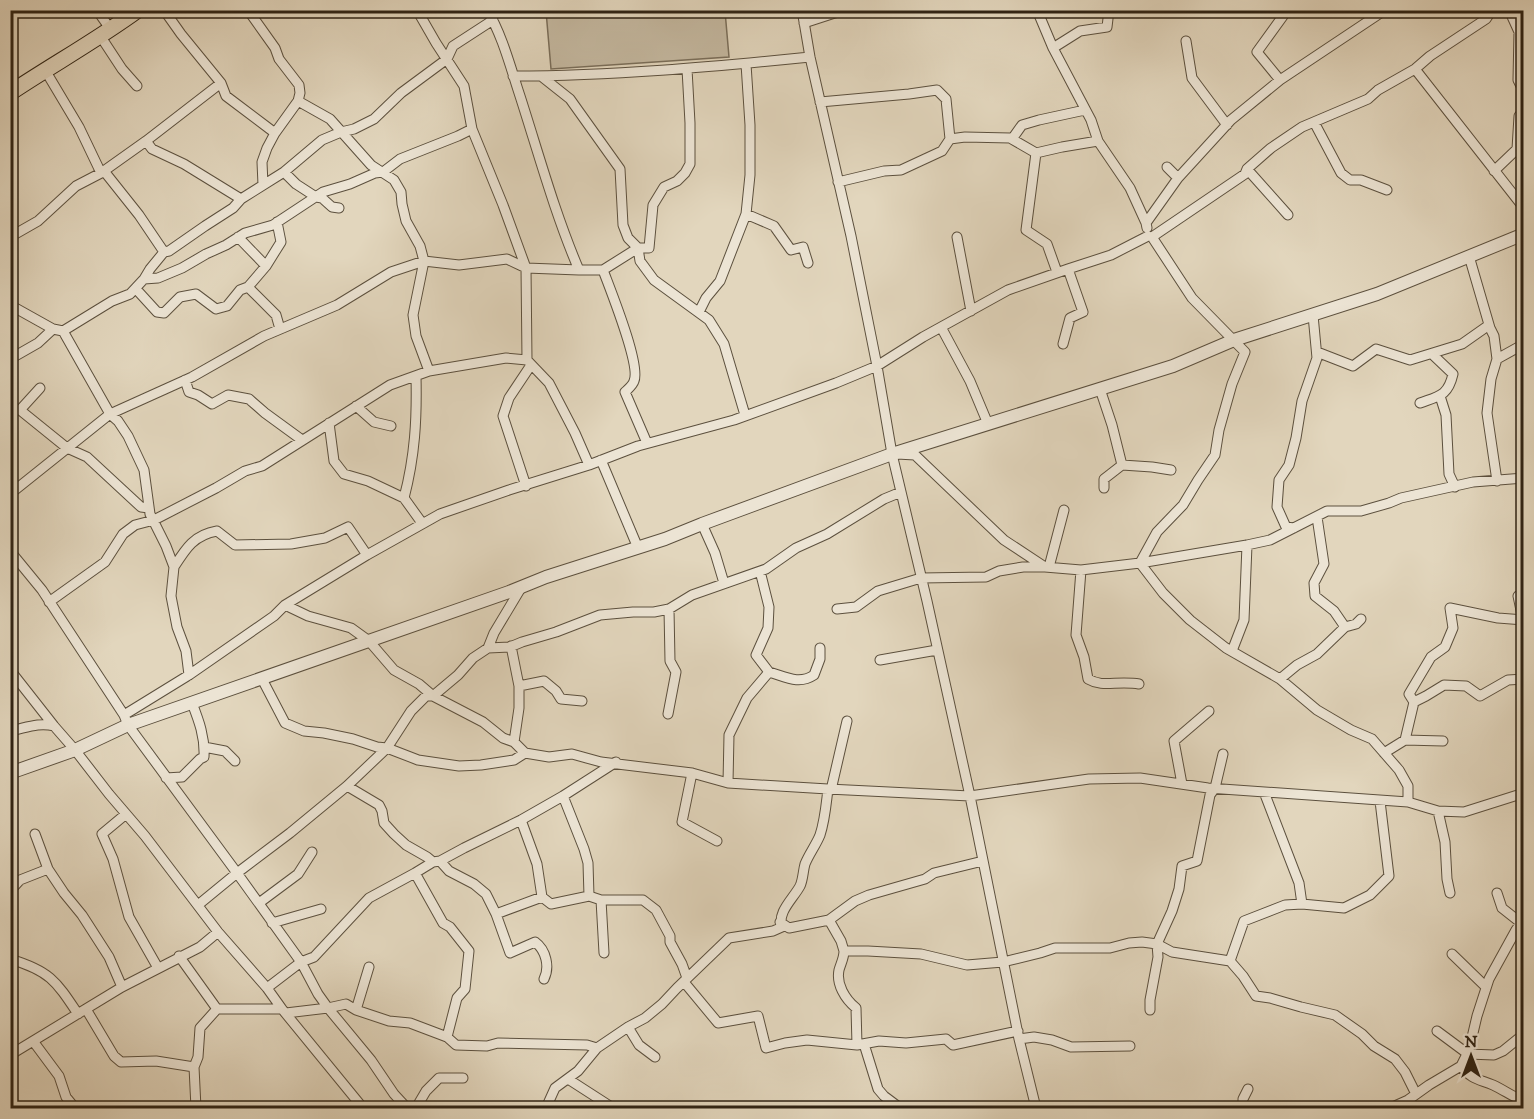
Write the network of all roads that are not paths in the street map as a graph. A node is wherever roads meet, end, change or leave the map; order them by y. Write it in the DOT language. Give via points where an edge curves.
graph roads {
  1 [pos="97,10"];
  2 [pos="138,10"];
  3 [pos="164,10"];
  4 [pos="248,10"];
  5 [pos="417,10"];
  6 [pos="487,10"];
  7 [pos="802,10"];
  8 [pos="844,10"];
  9 [pos="1036,10"];
  10 [pos="1109,10"];
  11 [pos="1385,10"];
  12 [pos="1492,10"];
  13 [pos="1509,10"];
  14 [pos="1282,16"];
  15 [pos="493,20"];
  16 [pos="804,23"];
  17 [pos="1521,31"];
  18 [pos="106,33"];
  19 [pos="1186,41"];
  20 [pos="1053,48"];
  21 [pos="810,57"];
  22 [pos="447,59"];
  23 [pos="746,64"];
  24 [pos="687,69"];
  25 [pos="1415,69"];
  26 [pos="45,70"];
  27 [pos="541,75"];
  28 [pos="513,76"];
  29 [pos="1280,80"];
  30 [pos="221,83"];
  31 [pos="137,86"];
  32 [pos="1524,92"];
  33 [pos="10,93"];
  34 [pos="298,101"];
  35 [pos="820,102"];
  36 [pos="1085,110"];
  37 [pos="1524,110"];
  38 [pos="1314,122"];
  39 [pos="1227,124"];
  40 [pos="472,129"];
  41 [pos="341,132"];
  42 [pos="275,133"];
  43 [pos="1012,139"];
  44 [pos="951,140"];
  45 [pos="146,141"];
  46 [pos="1098,141"];
  47 [pos="1036,153"];
  48 [pos="1167,167"];
  49 [pos="1247,169"];
  50 [pos="1494,171"];
  51 [pos="103,172"];
  52 [pos="284,172"];
  53 [pos="383,172"];
  54 [pos="1178,178"];
  55 [pos="838,182"];
  56 [pos="263,185"];
  57 [pos="1388,190"];
  58 [pos="316,197"];
  59 [pos="241,199"];
  60 [pos="339,208"];
  61 [pos="1524,208"];
  62 [pos="746,214"];
  63 [pos="1288,215"];
  64 [pos="277,222"];
  65 [pos="1146,223"];
  66 [pos="1524,234"];
  67 [pos="11,235"];
  68 [pos="1150,236"];
  69 [pos="238,237"];
  70 [pos="957,237"];
  71 [pos="638,248"];
  72 [pos="164,252"];
  73 [pos="1469,256"];
  74 [pos="424,261"];
  75 [pos="807,264"];
  76 [pos="266,266"];
  77 [pos="526,268"];
  78 [pos="1068,269"];
  79 [pos="579,270"];
  80 [pos="603,270"];
  81 [pos="1057,272"];
  82 [pos="144,279"];
  83 [pos="248,287"];
  84 [pos="136,289"];
  85 [pos="10,305"];
  86 [pos="971,310"];
  87 [pos="699,312"];
  88 [pos="1314,315"];
  89 [pos="1489,325"];
  90 [pos="941,327"];
  91 [pos="52,329"];
  92 [pos="280,329"];
  93 [pos="63,331"];
  94 [pos="1234,340"];
  95 [pos="1063,344"];
  96 [pos="1524,344"];
  97 [pos="1317,352"];
  98 [pos="1432,354"];
  99 [pos="10,359"];
  100 [pos="1497,359"];
  101 [pos="529,362"];
  102 [pos="877,366"];
  103 [pos="429,371"];
  104 [pos="416,376"];
  105 [pos="185,380"];
  106 [pos="40,388"];
  107 [pos="1100,389"];
  108 [pos="1440,396"];
  109 [pos="1420,403"];
  110 [pos="356,406"];
  111 [pos="110,414"];
  112 [pos="745,415"];
  113 [pos="329,423"];
  114 [pos="988,424"];
  115 [pos="391,426"];
  116 [pos="302,440"];
  117 [pos="647,443"];
  118 [pos="67,448"];
  119 [pos="892,454"];
  120 [pos="601,460"];
  121 [pos="589,465"];
  122 [pos="1122,465"];
  123 [pos="1171,470"];
  124 [pos="1524,478"];
  125 [pos="1497,482"];
  126 [pos="526,486"];
  127 [pos="1455,487"];
  128 [pos="1104,488"];
  129 [pos="901,492"];
  130 [pos="10,494"];
  131 [pos="404,498"];
  132 [pos="149,508"];
  133 [pos="1064,510"];
  134 [pos="1317,517"];
  135 [pos="154,520"];
  136 [pos="422,524"];
  137 [pos="702,524"];
  138 [pos="1294,528"];
  139 [pos="1247,545"];
  140 [pos="638,548"];
  141 [pos="10,551"];
  142 [pos="368,555"];
  143 [pos="1140,563"];
  144 [pos="174,567"];
  145 [pos="1047,567"];
  146 [pos="1081,570"];
  147 [pos="760,571"];
  148 [pos="921,578"];
  149 [pos="724,583"];
  150 [pos="520,588"];
  151 [pos="1518,596"];
  152 [pos="50,602"];
  153 [pos="285,605"];
  154 [pos="669,609"];
  155 [pos="837,609"];
  156 [pos="1361,619"];
  157 [pos="1523,620"];
  158 [pos="1345,627"];
  159 [pos="369,641"];
  160 [pos="512,646"];
  161 [pos="488,648"];
  162 [pos="820,648"];
  163 [pos="938,650"];
  164 [pos="1232,651"];
  165 [pos="880,660"];
  166 [pos="10,670"];
  167 [pos="769,672"];
  168 [pos="189,675"];
  169 [pos="262,679"];
  170 [pos="1280,679"];
  171 [pos="1524,679"];
  172 [pos="1139,684"];
  173 [pos="519,686"];
  174 [pos="433,696"];
  175 [pos="582,701"];
  176 [pos="1414,702"];
  177 [pos="192,703"];
  178 [pos="1209,711"];
  179 [pos="668,714"];
  180 [pos="126,720"];
  181 [pos="847,721"];
  182 [pos="54,726"];
  183 [pos="10,731"];
  184 [pos="1405,740"];
  185 [pos="1443,741"];
  186 [pos="514,742"];
  187 [pos="204,747"];
  188 [pos="387,748"];
  189 [pos="75,750"];
  190 [pos="525,753"];
  191 [pos="1384,753"];
  192 [pos="1223,754"];
  193 [pos="235,761"];
  194 [pos="616,762"];
  195 [pos="10,773"];
  196 [pos="692,773"];
  197 [pos="166,778"];
  198 [pos="728,783"];
  199 [pos="1182,784"];
  200 [pos="347,786"];
  201 [pos="1214,789"];
  202 [pos="829,790"];
  203 [pos="1264,792"];
  204 [pos="1524,793"];
  205 [pos="563,796"];
  206 [pos="970,796"];
  207 [pos="1380,801"];
  208 [pos="1408,802"];
  209 [pos="1438,811"];
  210 [pos="126,814"];
  211 [pos="521,820"];
  212 [pos="35,834"];
  213 [pos="717,842"];
  214 [pos="312,852"];
  215 [pos="983,861"];
  216 [pos="436,862"];
  217 [pos="48,869"];
  218 [pos="237,873"];
  219 [pos="415,873"];
  220 [pos="10,891"];
  221 [pos="1450,893"];
  222 [pos="1497,893"];
  223 [pos="589,896"];
  224 [pos="542,897"];
  225 [pos="601,900"];
  226 [pos="259,903"];
  227 [pos="1302,904"];
  228 [pos="198,905"];
  229 [pos="321,909"];
  230 [pos="496,914"];
  231 [pos="830,920"];
  232 [pos="1522,921"];
  233 [pos="780,922"];
  234 [pos="272,923"];
  235 [pos="219,932"];
  236 [pos="1157,944"];
  237 [pos="844,951"];
  238 [pos="604,953"];
  239 [pos="1452,954"];
  240 [pos="179,957"];
  241 [pos="10,959"];
  242 [pos="1230,961"];
  243 [pos="301,962"];
  244 [pos="1004,962"];
  245 [pos="369,967"];
  246 [pos="158,968"];
  247 [pos="544,980"];
  248 [pos="685,980"];
  249 [pos="122,987"];
  250 [pos="1486,987"];
  251 [pos="267,988"];
  252 [pos="328,1008"];
  253 [pos="217,1009"];
  254 [pos="356,1010"];
  255 [pos="1150,1010"];
  256 [pos="284,1011"];
  257 [pos="82,1012"];
  258 [pos="628,1027"];
  259 [pos="1437,1031"];
  260 [pos="1524,1034"];
  261 [pos="1018,1035"];
  262 [pos="447,1037"];
  263 [pos="33,1041"];
  264 [pos="860,1044"];
  265 [pos="1130,1046"];
  266 [pos="597,1048"];
  267 [pos="1468,1053"];
  268 [pos="10,1055"];
  269 [pos="655,1057"];
  270 [pos="1461,1066"];
  271 [pos="194,1067"];
  272 [pos="463,1078"];
  273 [pos="568,1079"];
  274 [pos="1248,1089"];
  275 [pos="1416,1094"];
  276 [pos="1524,1101"];
  277 [pos="354,1104"];
  278 [pos="75,1108"];
  279 [pos="196,1108"];
  280 [pos="363,1108"];
  281 [pos="406,1108"];
  282 [pos="416,1108"];
  283 [pos="546,1108"];
  284 [pos="613,1108"];
  285 [pos="900,1108"];
  286 [pos="1036,1108"];
  287 [pos="1243,1108"];
  288 [pos="1390,1108"];
  1 -- 18 [label="street"];
  2 -- 18 [label="main road"];
  3 -- 30 [label="street"];
  4 -- 34 [label="street" via="299,84"];
  5 -- 22 [label="street"];
  6 -- 15 [label="street"];
  7 -- 16 [label="street"];
  8 -- 16 [label="street"];
  9 -- 20 [label="street"];
  10 -- 20 [label="street" via="1107,27 1080,31"];
  11 -- 29 [label="street"];
  12 -- 25 [label="street" via="1486,19"];
  13 -- 17 [label="street"];
  14 -- 29 [label="street" via="1257,52"];
  15 -- 22 [label="street" via="453,46"];
  15 -- 28 [label="street"];
  16 -- 21 [label="street"];
  17 -- 32 [label="street" via="1518,80"];
  18 -- 26 [label="main road"];
  18 -- 31 [label="street" via="122,69"];
  19 -- 39 [label="street" via="1192,78"];
  20 -- 36 [label="street"];
  21 -- 23 [label="street"];
  21 -- 35 [label="street"];
  22 -- 40 [label="street" via="464,86"];
  22 -- 41 [label="street" via="374,119"];
  23 -- 24 [label="street"];
  23 -- 62 [label="street" via="750,125"];
  24 -- 27 [label="street"];
  24 -- 71 [label="street" via="690,164 677,181 664,187 653,205 649,248"];
  25 -- 38 [label="street" via="1368,99"];
  25 -- 50 [label="street"];
  26 -- 33 [label="main road"];
  26 -- 51 [label="street"];
  27 -- 28 [label="street"];
  27 -- 71 [label="street" via="570,99 620,169 623,225"];
  28 -- 79 [label="street" via="563,234"];
  29 -- 39 [label="street"];
  30 -- 42 [label="street" via="226,96"];
  30 -- 45 [label="street"];
  34 -- 41 [label="street" via="330,119"];
  34 -- 42 [label="street"];
  35 -- 44 [label="street" via="937,90 946,99"];
  35 -- 55 [label="street"];
  36 -- 43 [label="street" via="1022,125"];
  36 -- 46 [label="street"];
  37 -- 50 [label="street" via="1517,149"];
  38 -- 49 [label="street" via="1271,148"];
  38 -- 57 [label="street" via="1341,173 1350,180"];
  39 -- 54 [label="street"];
  40 -- 53 [label="street" via="400,159"];
  40 -- 77 [label="street"];
  41 -- 52 [label="street" via="322,140"];
  41 -- 53 [label="street" via="371,165"];
  42 -- 56 [label="street" via="262,162"];
  43 -- 44 [label="street"];
  43 -- 47 [label="street"];
  44 -- 55 [label="street" via="942,151 901,170"];
  45 -- 51 [label="street"];
  45 -- 59 [label="street" via="152,149"];
  46 -- 47 [label="street"];
  46 -- 65 [label="street" via="1130,188"];
  47 -- 81 [label="street" via="1026,230 1047,244"];
  48 -- 54 [label="street"];
  49 -- 63 [label="street"];
  49 -- 68 [label="street"];
  50 -- 61 [label="street"];
  51 -- 67 [label="street" via="76,186 38,220"];
  51 -- 72 [label="street"];
  52 -- 56 [label="street"];
  52 -- 58 [label="street"];
  53 -- 58 [label="street"];
  53 -- 74 [label="street" via="401,192 406,220"];
  54 -- 65 [label="street"];
  55 -- 102 [label="street"];
  56 -- 59 [label="street"];
  58 -- 60 [label="street"];
  58 -- 64 [label="street"];
  59 -- 72 [label="street"];
  62 -- 75 [label="street" via="774,226 791,250 803,247"];
  62 -- 87 [label="street" via="720,281"];
  64 -- 69 [label="street"];
  64 -- 76 [label="street" via="281,242"];
  65 -- 68 [label="street"];
  66 -- 73 [label="street"];
  68 -- 78 [label="street" via="1111,255"];
  68 -- 94 [label="street" via="1191,298"];
  69 -- 76 [label="street"];
  69 -- 82 [label="street" via="182,268"];
  70 -- 86 [label="street"];
  71 -- 80 [label="street"];
  71 -- 87 [label="street" via="640,261 654,280"];
  72 -- 82 [label="street"];
  73 -- 88 [label="street"];
  73 -- 89 [label="street"];
  74 -- 77 [label="street" via="459,265 507,259"];
  74 -- 92 [label="street" via="391,272 337,305"];
  74 -- 103 [label="street" via="413,315"];
  76 -- 83 [label="street"];
  77 -- 79 [label="street"];
  77 -- 101 [label="street"];
  78 -- 81 [label="street"];
  78 -- 95 [label="street" via="1083,312 1070,318"];
  79 -- 80 [label="street"];
  80 -- 117 [label="street" via="635,365 635,381 625,392"];
  81 -- 86 [label="street" via="1008,290"];
  82 -- 84 [label="street"];
  83 -- 84 [label="street" via="240,290 227,306 216,309 196,294 180,297 164,313 157,312"];
  83 -- 92 [label="street" via="276,315"];
  84 -- 93 [label="street"];
  85 -- 91 [label="street"];
  86 -- 90 [label="street"];
  87 -- 112 [label="street" via="724,344"];
  88 -- 94 [label="street"];
  88 -- 97 [label="street"];
  89 -- 98 [label="street" via="1462,344"];
  89 -- 100 [label="street"];
  90 -- 102 [label="street"];
  90 -- 114 [label="street"];
  91 -- 93 [label="street"];
  91 -- 99 [label="street" via="38,343"];
  92 -- 105 [label="street"];
  93 -- 111 [label="street"];
  94 -- 107 [label="street" via="1173,366"];
  94 -- 143 [label="street" via="1245,352 1232,384 1215,455 1183,505 1157,532"];
  96 -- 100 [label="street"];
  97 -- 98 [label="street" via="1353,366 1376,349 1410,360"];
  97 -- 138 [label="street" via="1289,465 1280,480 1276,507 1286,527"];
  98 -- 108 [label="street" via="1453,374 1450,387"];
  100 -- 125 [label="street" via="1487,413"];
  101 -- 103 [label="street" via="506,358"];
  101 -- 121 [label="street" via="549,382"];
  101 -- 126 [label="street" via="503,416"];
  102 -- 112 [label="street"];
  102 -- 119 [label="street"];
  103 -- 104 [label="street"];
  104 -- 110 [label="street" via="390,385"];
  104 -- 131 [label="street" via="415,436"];
  105 -- 111 [label="street"];
  105 -- 116 [label="street" via="189,392 212,404 228,395 249,399"];
  106 -- 118 [label="street" via="20,410"];
  107 -- 114 [label="street"];
  107 -- 122 [label="street"];
  108 -- 109 [label="street"];
  108 -- 127 [label="street" via="1446,416 1449,474"];
  110 -- 113 [label="street"];
  110 -- 115 [label="street" via="374,422"];
  111 -- 118 [label="street"];
  111 -- 132 [label="street" via="128,436 144,470"];
  112 -- 117 [label="street"];
  113 -- 116 [label="street"];
  113 -- 131 [label="street" via="334,461 344,474"];
  114 -- 119 [label="street"];
  116 -- 135 [label="street" via="262,466 245,471"];
  117 -- 120 [label="street"];
  118 -- 130 [label="street"];
  118 -- 132 [label="street" via="87,457 141,507"];
  119 -- 129 [label="street"];
  119 -- 137 [label="street"];
  119 -- 145 [label="street" via="915,455 1004,540"];
  120 -- 121 [label="street"];
  120 -- 140 [label="street"];
  121 -- 126 [label="street"];
  122 -- 123 [label="street"];
  122 -- 128 [label="street" via="1104,479"];
  124 -- 125 [label="street"];
  125 -- 127 [label="street"];
  126 -- 136 [label="street" via="440,514"];
  127 -- 134 [label="street" via="1361,511 1327,511"];
  129 -- 147 [label="street"];
  129 -- 148 [label="street"];
  131 -- 136 [label="street"];
  132 -- 135 [label="street"];
  133 -- 145 [label="street"];
  134 -- 138 [label="street"];
  134 -- 158 [label="street" via="1324,564 1314,583 1315,596 1334,611"];
  135 -- 144 [label="street"];
  135 -- 152 [label="street" via="135,525 123,534 105,562"];
  136 -- 142 [label="street"];
  137 -- 140 [label="street"];
  137 -- 149 [label="street"];
  138 -- 139 [label="street" via="1270,540"];
  139 -- 143 [label="street"];
  139 -- 164 [label="street" via="1244,621"];
  140 -- 150 [label="street"];
  141 -- 152 [label="street"];
  142 -- 144 [label="street" via="348,527 326,538 291,544 235,545 217,531 205,533 188,545"];
  142 -- 153 [label="street"];
  143 -- 146 [label="street"];
  143 -- 164 [label="street" via="1162,593 1190,620"];
  144 -- 168 [label="street" via="171,596"];
  145 -- 146 [label="street"];
  145 -- 148 [label="street" via="1023,567 986,577"];
  146 -- 172 [label="street" via="1076,635 1088,679 1096,684"];
  147 -- 149 [label="street"];
  147 -- 167 [label="street" via="769,607 768,628 756,655"];
  148 -- 155 [label="street" via="878,591 856,607"];
  148 -- 163 [label="street"];
  149 -- 154 [label="street"];
  150 -- 159 [label="street"];
  150 -- 161 [label="street"];
  151 -- 157 [label="street"];
  152 -- 180 [label="street"];
  153 -- 159 [label="street" via="351,628"];
  153 -- 168 [label="street"];
  154 -- 160 [label="street" via="600,615"];
  154 -- 179 [label="street" via="670,661 676,672"];
  156 -- 158 [label="street"];
  157 -- 176 [label="street" via="1450,608 1453,628 1445,647 1431,657 1409,694"];
  158 -- 170 [label="street" via="1317,654"];
  159 -- 169 [label="street"];
  159 -- 174 [label="street" via="394,670"];
  160 -- 161 [label="street"];
  160 -- 173 [label="street"];
  161 -- 174 [label="street"];
  162 -- 167 [label="street" via="814,675 806,680"];
  163 -- 165 [label="street"];
  163 -- 206 [label="street"];
  164 -- 170 [label="street"];
  166 -- 182 [label="street"];
  167 -- 198 [label="street" via="747,698 729,735"];
  168 -- 180 [label="street"];
  169 -- 177 [label="street"];
  169 -- 188 [label="street" via="285,723 304,731 344,736"];
  170 -- 191 [label="street" via="1317,710 1372,739"];
  171 -- 176 [label="street" via="1508,680 1480,696 1466,686 1444,685"];
  173 -- 175 [label="street" via="544,681 561,699"];
  173 -- 186 [label="street"];
  174 -- 186 [label="street"];
  174 -- 188 [label="street" via="426,696 411,711"];
  176 -- 184 [label="street"];
  177 -- 180 [label="street"];
  177 -- 187 [label="street"];
  178 -- 199 [label="street" via="1174,741"];
  180 -- 189 [label="street"];
  180 -- 197 [label="street"];
  181 -- 202 [label="street"];
  182 -- 183 [label="street" via="44,724"];
  182 -- 189 [label="street"];
  184 -- 185 [label="street"];
  184 -- 191 [label="street"];
  186 -- 190 [label="street"];
  187 -- 193 [label="street" via="225,751"];
  187 -- 197 [label="street" via="204,757 182,777"];
  188 -- 190 [label="street" via="418,760 459,766 514,760"];
  188 -- 200 [label="street"];
  189 -- 195 [label="street"];
  189 -- 210 [label="street"];
  190 -- 194 [label="street" via="572,754"];
  191 -- 208 [label="street" via="1408,786"];
  192 -- 201 [label="street"];
  194 -- 196 [label="street"];
  194 -- 205 [label="street"];
  196 -- 198 [label="street"];
  196 -- 213 [label="street" via="682,822"];
  197 -- 218 [label="street"];
  198 -- 202 [label="street"];
  199 -- 201 [label="street"];
  199 -- 206 [label="street" via="1140,778 1089,779"];
  200 -- 216 [label="street" via="379,805 384,823 406,845"];
  200 -- 218 [label="street"];
  201 -- 203 [label="street"];
  201 -- 236 [label="street" via="1197,861 1182,866 1172,911"];
  202 -- 206 [label="street"];
  202 -- 233 [label="street" via="819,837 802,872 801,884"];
  203 -- 207 [label="street"];
  203 -- 227 [label="street" via="1299,883"];
  204 -- 209 [label="street" via="1464,812"];
  205 -- 211 [label="street"];
  205 -- 223 [label="street" via="588,863"];
  206 -- 215 [label="street"];
  207 -- 208 [label="street"];
  207 -- 227 [label="street" via="1389,876 1370,895 1344,908"];
  208 -- 209 [label="street"];
  209 -- 221 [label="street"];
  210 -- 228 [label="street"];
  210 -- 246 [label="street" via="102,834 129,917"];
  211 -- 216 [label="street"];
  211 -- 224 [label="street" via="537,864"];
  212 -- 217 [label="street"];
  214 -- 226 [label="street" via="298,874"];
  215 -- 231 [label="street" via="869,895"];
  215 -- 244 [label="street"];
  216 -- 219 [label="street"];
  216 -- 230 [label="street" via="486,894"];
  217 -- 220 [label="street" via="20,880"];
  217 -- 249 [label="street" via="109,957"];
  218 -- 226 [label="street"];
  218 -- 228 [label="street"];
  219 -- 243 [label="street" via="369,898 314,957"];
  219 -- 262 [label="street" via="443,923 469,951 465,989 457,998"];
  222 -- 232 [label="street" via="1502,908"];
  223 -- 224 [label="street" via="551,904"];
  223 -- 225 [label="street"];
  224 -- 230 [label="street"];
  225 -- 238 [label="street"];
  225 -- 248 [label="street" via="643,900 656,910 682,964"];
  226 -- 234 [label="street"];
  227 -- 242 [label="street" via="1285,905 1244,921"];
  228 -- 235 [label="street"];
  229 -- 234 [label="street"];
  230 -- 247 [label="street" via="510,953 535,942 541,946 548,973"];
  231 -- 233 [label="street" via="789,928"];
  231 -- 237 [label="street"];
  232 -- 250 [label="street"];
  233 -- 248 [label="street" via="782,927 774,931 729,938"];
  234 -- 243 [label="street"];
  235 -- 240 [label="street"];
  235 -- 251 [label="street"];
  236 -- 242 [label="street" via="1172,952"];
  236 -- 244 [label="street" via="1055,948"];
  236 -- 255 [label="street"];
  237 -- 244 [label="street" via="921,954 967,965"];
  237 -- 264 [label="street" via="838,979 848,1001 856,1008"];
  239 -- 250 [label="street"];
  240 -- 246 [label="street"];
  240 -- 253 [label="street"];
  241 -- 257 [label="street" via="50,977"];
  242 -- 275 [label="street" via="1256,996 1335,1015 1395,1059"];
  243 -- 251 [label="street"];
  243 -- 252 [label="street"];
  244 -- 261 [label="street"];
  245 -- 254 [label="street"];
  246 -- 249 [label="street"];
  248 -- 258 [label="street" via="662,1004"];
  248 -- 264 [label="street" via="718,1023 758,1016 766,1048 807,1040"];
  249 -- 257 [label="street"];
  250 -- 267 [label="street"];
  251 -- 256 [label="street"];
  252 -- 254 [label="street" via="346,1004"];
  252 -- 256 [label="street"];
  252 -- 281 [label="street"];
  253 -- 256 [label="street"];
  253 -- 271 [label="street" via="200,1028"];
  254 -- 262 [label="street"];
  256 -- 277 [label="street"];
  257 -- 263 [label="street"];
  257 -- 271 [label="street" via="121,1062 156,1061"];
  258 -- 266 [label="street"];
  258 -- 269 [label="street" via="639,1045"];
  259 -- 267 [label="street"];
  260 -- 267 [label="street" via="1494,1055"];
  261 -- 264 [label="street" via="953,1045 946,1039"];
  261 -- 265 [label="street" via="1071,1047"];
  261 -- 286 [label="street"];
  262 -- 266 [label="street" via="456,1045"];
  263 -- 268 [label="street"];
  263 -- 278 [label="street" via="59,1076 66,1097"];
  264 -- 285 [label="street" via="878,1089"];
  266 -- 273 [label="street"];
  267 -- 270 [label="street"];
  270 -- 275 [label="street"];
  270 -- 276 [label="street" via="1476,1080"];
  271 -- 279 [label="street"];
  272 -- 282 [label="street" via="439,1078"];
  273 -- 283 [label="street" via="555,1088"];
  273 -- 284 [label="street"];
  274 -- 287 [label="street"];
  275 -- 288 [label="street"];
  277 -- 280 [label="street"];
}
